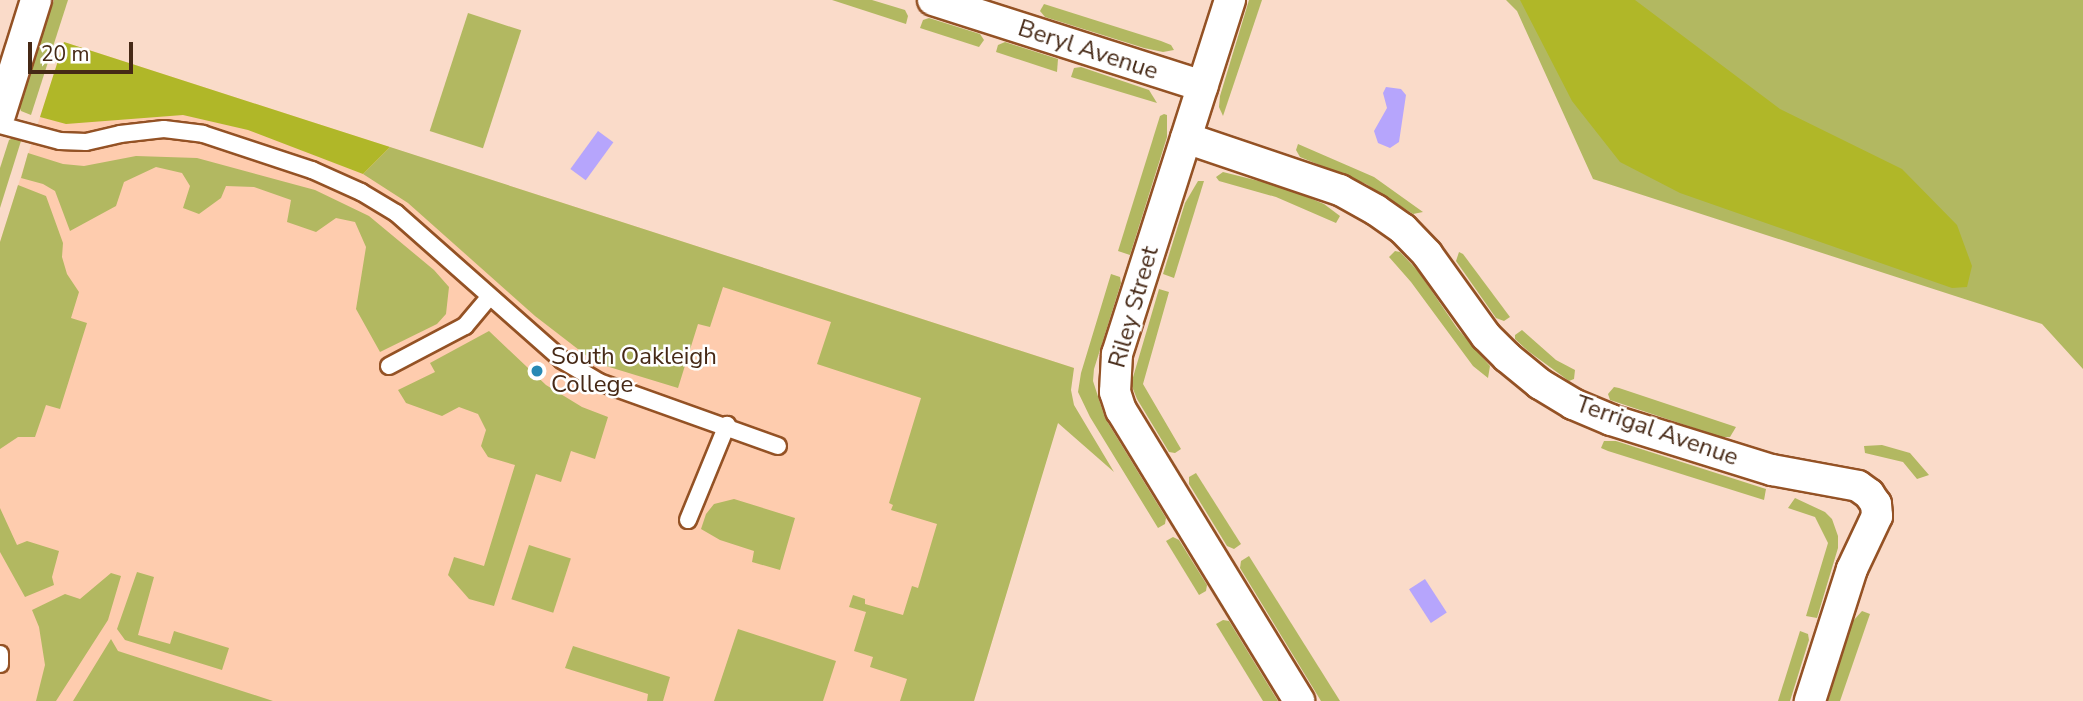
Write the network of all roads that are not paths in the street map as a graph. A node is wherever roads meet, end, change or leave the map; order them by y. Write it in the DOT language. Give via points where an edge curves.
graph roads {
  1 [pos="36,0"];
  2 [pos="933,0"];
  3 [pos="1230,0"];
  4 [pos="1203,86"];
  5 [pos="0,115"];
  6 [pos="0,125"];
  7 [pos="1186,138"];
  8 [pos="489,296"];
  9 [pos="389,366"];
  10 [pos="727,425"];
  11 [pos="778,446"];
  12 [pos="688,520"];
  13 [pos="0,654"];
  14 [pos="0,664"];
  15 [pos="1299,701"];
  16 [pos="1810,701"];
  1 -- 5 [label="street"];
  2 -- 4 [label="street, Beryl Avenue"];
  3 -- 4 [label="street, Riley Street"];
  4 -- 7 [label="street, Riley Street"];
  6 -- 8 [label="lane" via="60,141 86,142 164,129 244,145 312,170 396,213"];
  7 -- 15 [label="street, Riley Street" via="1117,354 1115,391 1121,410"];
  7 -- 16 [label="street, Terrigal Avenue" via="1340,190 1376,210 1427,254 1486,336 1507,357 1573,404 1772,470 1858,486 1869,494 1876,504 1874,527 1852,569"];
  8 -- 9 [label="lane" via="465,326"];
  8 -- 10 [label="lane" via="562,360 599,382"];
  10 -- 11 [label="lane"];
  10 -- 12 [label="lane"];
  13 -- 14 [label="lane"];
}
